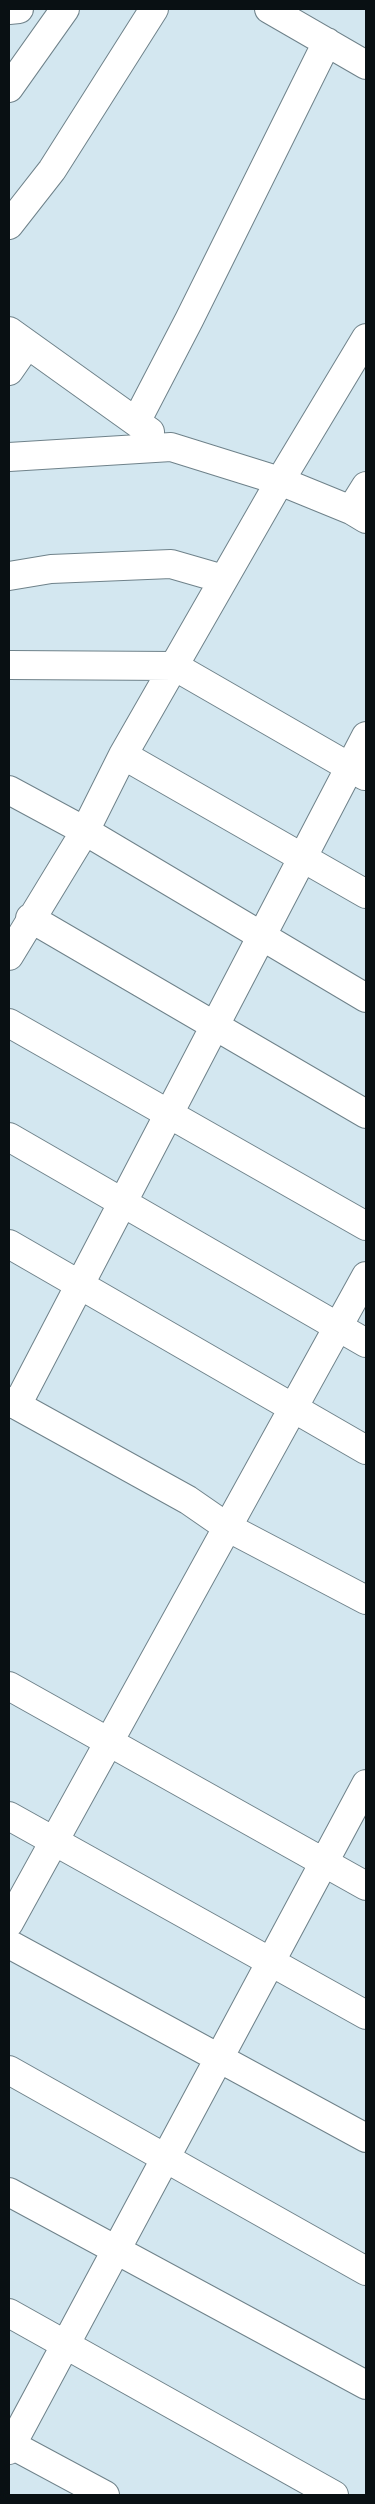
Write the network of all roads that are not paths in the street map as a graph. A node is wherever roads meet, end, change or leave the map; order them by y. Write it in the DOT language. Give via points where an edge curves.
graph roads {
  1 [pos="19,9"];
  2 [pos="65,9"];
  3 [pos="154,9"];
  4 [pos="270,9"];
  5 [pos="9,10"];
  6 [pos="327,42"];
  7 [pos="366,66"];
  8 [pos="9,88"];
  9 [pos="9,225"];
  10 [pos="18,338"];
  11 [pos="366,338"];
  12 [pos="9,371"];
  13 [pos="136,422"];
  14 [pos="171,447"];
  15 [pos="9,457"];
  16 [pos="280,481"];
  17 [pos="366,486"];
  18 [pos="359,514"];
  19 [pos="9,576"];
  20 [pos="223,579"];
  21 [pos="9,665"];
  22 [pos="174,666"];
  23 [pos="366,736"];
  24 [pos="123,755"];
  25 [pos="358,772"];
  26 [pos="9,790"];
  27 [pos="85,831"];
  28 [pos="303,858"];
  29 [pos="366,894"];
  30 [pos="30,918"];
  31 [pos="262,936"];
  32 [pos="9,956"];
  33 [pos="366,998"];
  34 [pos="9,1023"];
  35 [pos="215,1026"];
  36 [pos="169,1114"];
  37 [pos="366,1114"];
  38 [pos="9,1137"];
  39 [pos="123,1202"];
  40 [pos="366,1226"];
  41 [pos="9,1244"];
  42 [pos="366,1276"];
  43 [pos="80,1285"];
  44 [pos="338,1327"];
  45 [pos="366,1343"];
  46 [pos="13,1403"];
  47 [pos="293,1408"];
  48 [pos="366,1450"];
  49 [pos="227,1527"];
  50 [pos="366,1600"];
  51 [pos="9,1686"];
  52 [pos="108,1742"];
  53 [pos="366,1784"];
  54 [pos="9,1816"];
  55 [pos="53,1841"];
  56 [pos="324,1862"];
  57 [pos="366,1886"];
  58 [pos="9,1924"];
  59 [pos="9,1944"];
  60 [pos="271,1962"];
  61 [pos="366,2015"];
  62 [pos="220,2058"];
  63 [pos="9,2070"];
  64 [pos="366,2138"];
  65 [pos="165,2158"];
  66 [pos="9,2192"];
  67 [pos="117,2249"];
  68 [pos="366,2271"];
  69 [pos="9,2313"];
  70 [pos="65,2345"];
  71 [pos="366,2386"];
  72 [pos="10,2448"];
  73 [pos="105,2495"];
  74 [pos="334,2495"];
  1 -- 5 [label="street"];
  2 -- 8 [label="street"];
  3 -- 9 [label="street" via="52,170"];
  4 -- 6 [label="street"];
  6 -- 7 [label="street"];
  6 -- 13 [label="street"];
  10 -- 12 [label="street"];
  10 -- 13 [label="street"];
  11 -- 16 [label="street"];
  13 -- 14 [label="street"];
  14 -- 15 [label="street"];
  14 -- 16 [label="street"];
  16 -- 18 [label="street"];
  16 -- 20 [label="street"];
  17 -- 18 [label="street"];
  19 -- 20 [label="street" via="51,569 171,564"];
  20 -- 22 [label="street"];
  21 -- 22 [label="street"];
  22 -- 24 [label="street"];
  22 -- 25 [label="street"];
  23 -- 25 [label="street"];
  24 -- 27 [label="street"];
  24 -- 28 [label="street"];
  25 -- 28 [label="street"];
  26 -- 27 [label="street"];
  27 -- 30 [label="street"];
  27 -- 31 [label="street"];
  28 -- 29 [label="street"];
  28 -- 31 [label="street"];
  30 -- 32 [label="street"];
  30 -- 35 [label="street"];
  31 -- 33 [label="street"];
  31 -- 35 [label="street"];
  34 -- 36 [label="street"];
  35 -- 36 [label="street"];
  35 -- 37 [label="street"];
  36 -- 39 [label="street"];
  36 -- 40 [label="street"];
  38 -- 39 [label="street"];
  39 -- 43 [label="street"];
  39 -- 44 [label="street"];
  41 -- 43 [label="street"];
  42 -- 44 [label="street"];
  43 -- 46 [label="street"];
  43 -- 47 [label="street"];
  44 -- 45 [label="street"];
  44 -- 47 [label="street"];
  46 -- 49 [label="street" via="188,1500"];
  47 -- 48 [label="street"];
  47 -- 49 [label="street"];
  49 -- 50 [label="street"];
  49 -- 52 [label="street"];
  51 -- 52 [label="street"];
  52 -- 55 [label="street"];
  52 -- 56 [label="street"];
  53 -- 56 [label="street"];
  54 -- 55 [label="street"];
  55 -- 58 [label="street"];
  55 -- 60 [label="street"];
  56 -- 57 [label="street"];
  56 -- 60 [label="street"];
  59 -- 62 [label="street"];
  60 -- 61 [label="street"];
  60 -- 62 [label="street"];
  62 -- 64 [label="street"];
  62 -- 65 [label="street"];
  63 -- 65 [label="street"];
  65 -- 67 [label="street"];
  65 -- 68 [label="street"];
  66 -- 67 [label="street"];
  67 -- 70 [label="street"];
  67 -- 71 [label="street"];
  69 -- 70 [label="street"];
  70 -- 72 [label="street"];
  70 -- 74 [label="street"];
  72 -- 73 [label="street"];
}
